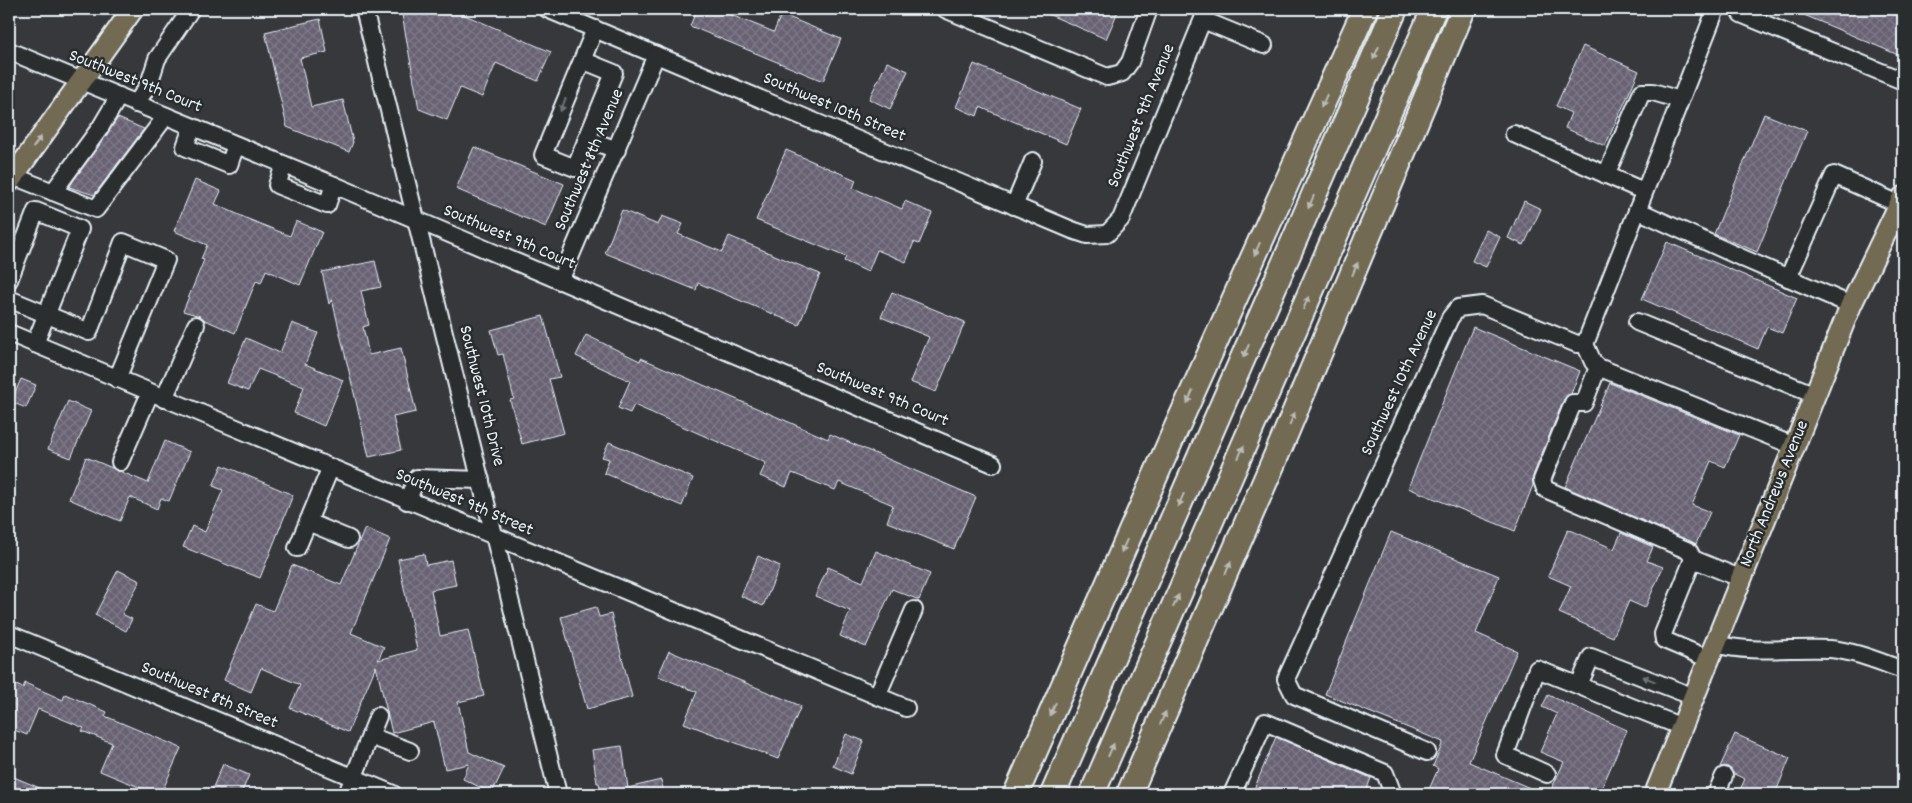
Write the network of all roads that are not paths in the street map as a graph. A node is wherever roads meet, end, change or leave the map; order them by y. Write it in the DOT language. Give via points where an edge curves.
graph roads {
  1 [pos="133,9"];
  2 [pos="192,9"];
  3 [pos="364,9"];
  4 [pos="547,9"];
  5 [pos="945,9"];
  6 [pos="1150,9"];
  7 [pos="1365,9"];
  8 [pos="1395,9"];
  9 [pos="1434,9"];
  10 [pos="1463,9"];
  11 [pos="1716,9"];
  12 [pos="1205,14"];
  13 [pos="1741,14"];
  14 [pos="594,29"];
  15 [pos="1264,45"];
  16 [pos="9,51"];
  17 [pos="656,55"];
  18 [pos="582,60"];
  19 [pos="81,81"];
  20 [pos="1903,81"];
  21 [pos="119,96"];
  22 [pos="1680,100"];
  23 [pos="136,104"];
  24 [pos="166,116"];
  25 [pos="1514,134"];
  26 [pos="587,139"];
  27 [pos="617,150"];
  28 [pos="1033,161"];
  29 [pos="1606,175"];
  30 [pos="11,179"];
  31 [pos="1643,191"];
  32 [pos="53,192"];
  33 [pos="1901,201"];
  34 [pos="1014,206"];
  35 [pos="1636,210"];
  36 [pos="415,220"];
  37 [pos="1107,234"];
  38 [pos="1788,278"];
  39 [pos="9,280"];
  40 [pos="560,281"];
  41 [pos="9,299"];
  42 [pos="1851,305"];
  43 [pos="46,314"];
  44 [pos="1637,322"];
  45 [pos="196,325"];
  46 [pos="9,333"];
  47 [pos="35,344"];
  48 [pos="1585,344"];
  49 [pos="1598,367"];
  50 [pos="117,379"];
  51 [pos="1815,395"];
  52 [pos="157,396"];
  53 [pos="1794,446"];
  54 [pos="120,462"];
  55 [pos="993,464"];
  56 [pos="330,469"];
  57 [pos="481,480"];
  58 [pos="407,500"];
  59 [pos="308,522"];
  60 [pos="495,537"];
  61 [pos="349,538"];
  62 [pos="298,548"];
  63 [pos="1694,559"];
  64 [pos="1742,579"];
  65 [pos="914,610"];
  66 [pos="9,634"];
  67 [pos="1712,652"];
  68 [pos="1903,670"];
  69 [pos="1579,686"];
  70 [pos="877,696"];
  71 [pos="1694,697"];
  72 [pos="906,708"];
  73 [pos="378,716"];
  74 [pos="1682,726"];
  75 [pos="370,736"];
  76 [pos="410,751"];
  77 [pos="1427,752"];
  78 [pos="1547,774"];
  79 [pos="1724,776"];
  80 [pos="354,778"];
  81 [pos="347,794"];
  82 [pos="393,794"];
  83 [pos="558,794"];
  84 [pos="1016,794"];
  85 [pos="1053,794"];
  86 [pos="1092,794"];
  87 [pos="1129,794"];
  88 [pos="1232,794"];
  89 [pos="1393,794"];
  90 [pos="1655,794"];
  91 [pos="1716,794"];
  1 -- 19 [label="main road"];
  2 -- 23 [label="street" via="157,59 149,84"];
  3 -- 36 [label="street, Southwest 10th Drive"];
  4 -- 14 [label="street, Southwest 10th Street"];
  5 -- 6 [label="street" via="1107,77 1122,73 1130,62"];
  7 -- 84 [label="highway, one-way"];
  8 -- 85 [label="highway, one-way"];
  86 -- 9 [label="highway, one-way"];
  87 -- 10 [label="highway, one-way" via="1283,440"];
  11 -- 22 [label="street"];
  12 -- 15 [label="street"];
  12 -- 37 [label="street, Southwest 9th Avenue" via="1124,212"];
  13 -- 20 [label="street"];
  14 -- 17 [label="street, Southwest 10th Street"];
  14 -- 18 [label="street"];
  16 -- 19 [label="street, Southwest 9th Court"];
  17 -- 27 [label="street, Southwest 8th Avenue"];
  17 -- 34 [label="street, Southwest 10th Street"];
  18 -- 26 [label="street" via="614,73"];
  18 -- 26 [label="street, one-way" via="543,155 575,168"];
  19 -- 21 [label="street, Southwest 9th Court"];
  30 -- 19 [label="main road, one-way"];
  21 -- 23 [label="street, Southwest 9th Court"];
  21 -- 32 [label="street"];
  22 -- 29 [label="street" via="1642,92"];
  22 -- 31 [label="street"];
  23 -- 24 [label="street, Southwest 9th Court"];
  24 -- 32 [label="street" via="96,209"];
  24 -- 36 [label="street, Southwest 9th Court"];
  25 -- 29 [label="street"];
  26 -- 27 [label="street"];
  27 -- 40 [label="street, Southwest 8th Avenue"];
  28 -- 34 [label="street"];
  29 -- 31 [label="street"];
  30 -- 32 [label="street"];
  31 -- 35 [label="street"];
  33 -- 38 [label="street" via="1834,175"];
  33 -- 42 [label="main road, North Andrews Avenue"];
  34 -- 37 [label="street, Southwest 10th Street" via="1080,233"];
  35 -- 38 [label="street"];
  35 -- 48 [label="street"];
  36 -- 40 [label="street, Southwest 9th Court"];
  36 -- 57 [label="street, Southwest 10th Drive"];
  38 -- 42 [label="street"];
  39 -- 43 [label="street" via="36,211 80,229"];
  40 -- 55 [label="street, Southwest 9th Court"];
  41 -- 43 [label="street"];
  42 -- 51 [label="main road, North Andrews Avenue"];
  43 -- 47 [label="street"];
  43 -- 50 [label="street" via="88,332 123,242 166,260"];
  44 -- 51 [label="street"];
  45 -- 52 [label="street"];
  46 -- 47 [label="street, Southwest 9th Street"];
  47 -- 50 [label="street, Southwest 9th Street"];
  48 -- 49 [label="street"];
  48 -- 77 [label="street, Southwest 10th Avenue" via="1577,344 1482,305 1458,308 1450,318 1286,679 1294,695"];
  49 -- 53 [label="street"];
  49 -- 63 [label="street" via="1584,404 1573,403 1542,480 1545,489 1689,551"];
  50 -- 52 [label="street, Southwest 9th Street"];
  51 -- 53 [label="main road, North Andrews Avenue"];
  52 -- 54 [label="street"];
  52 -- 56 [label="street, Southwest 9th Street"];
  53 -- 64 [label="main road, North Andrews Avenue"];
  56 -- 58 [label="street, Southwest 9th Street"];
  56 -- 59 [label="street"];
  57 -- 58 [label="street" via="417,478"];
  57 -- 60 [label="street, Southwest 10th Drive"];
  58 -- 60 [label="street, Southwest 9th Street"];
  59 -- 61 [label="street"];
  59 -- 62 [label="street"];
  60 -- 70 [label="street, Southwest 9th Street"];
  60 -- 83 [label="street, Southwest 10th Drive"];
  63 -- 64 [label="street"];
  63 -- 67 [label="street" via="1663,634 1664,640"];
  64 -- 67 [label="main road, North Andrews Avenue"];
  65 -- 70 [label="street"];
  66 -- 80 [label="street, Southwest 8th Street"];
  67 -- 68 [label="street" via="1830,649"];
  67 -- 71 [label="main road, North Andrews Avenue"];
  71 -- 69 [label="street, one-way" via="1591,657"];
  69 -- 74 [label="street"];
  69 -- 78 [label="street" via="1537,669 1505,755"];
  70 -- 72 [label="street, Southwest 9th Street"];
  71 -- 74 [label="main road, North Andrews Avenue"];
  73 -- 75 [label="street"];
  74 -- 90 [label="main road, North Andrews Avenue"];
  75 -- 76 [label="street"];
  75 -- 80 [label="street"];
  79 -- 91 [label="street"];
  80 -- 81 [label="street"];
  80 -- 82 [label="street, Southwest 8th Street"];
  88 -- 89 [label="street" via="1265,722 1385,773"];
}
